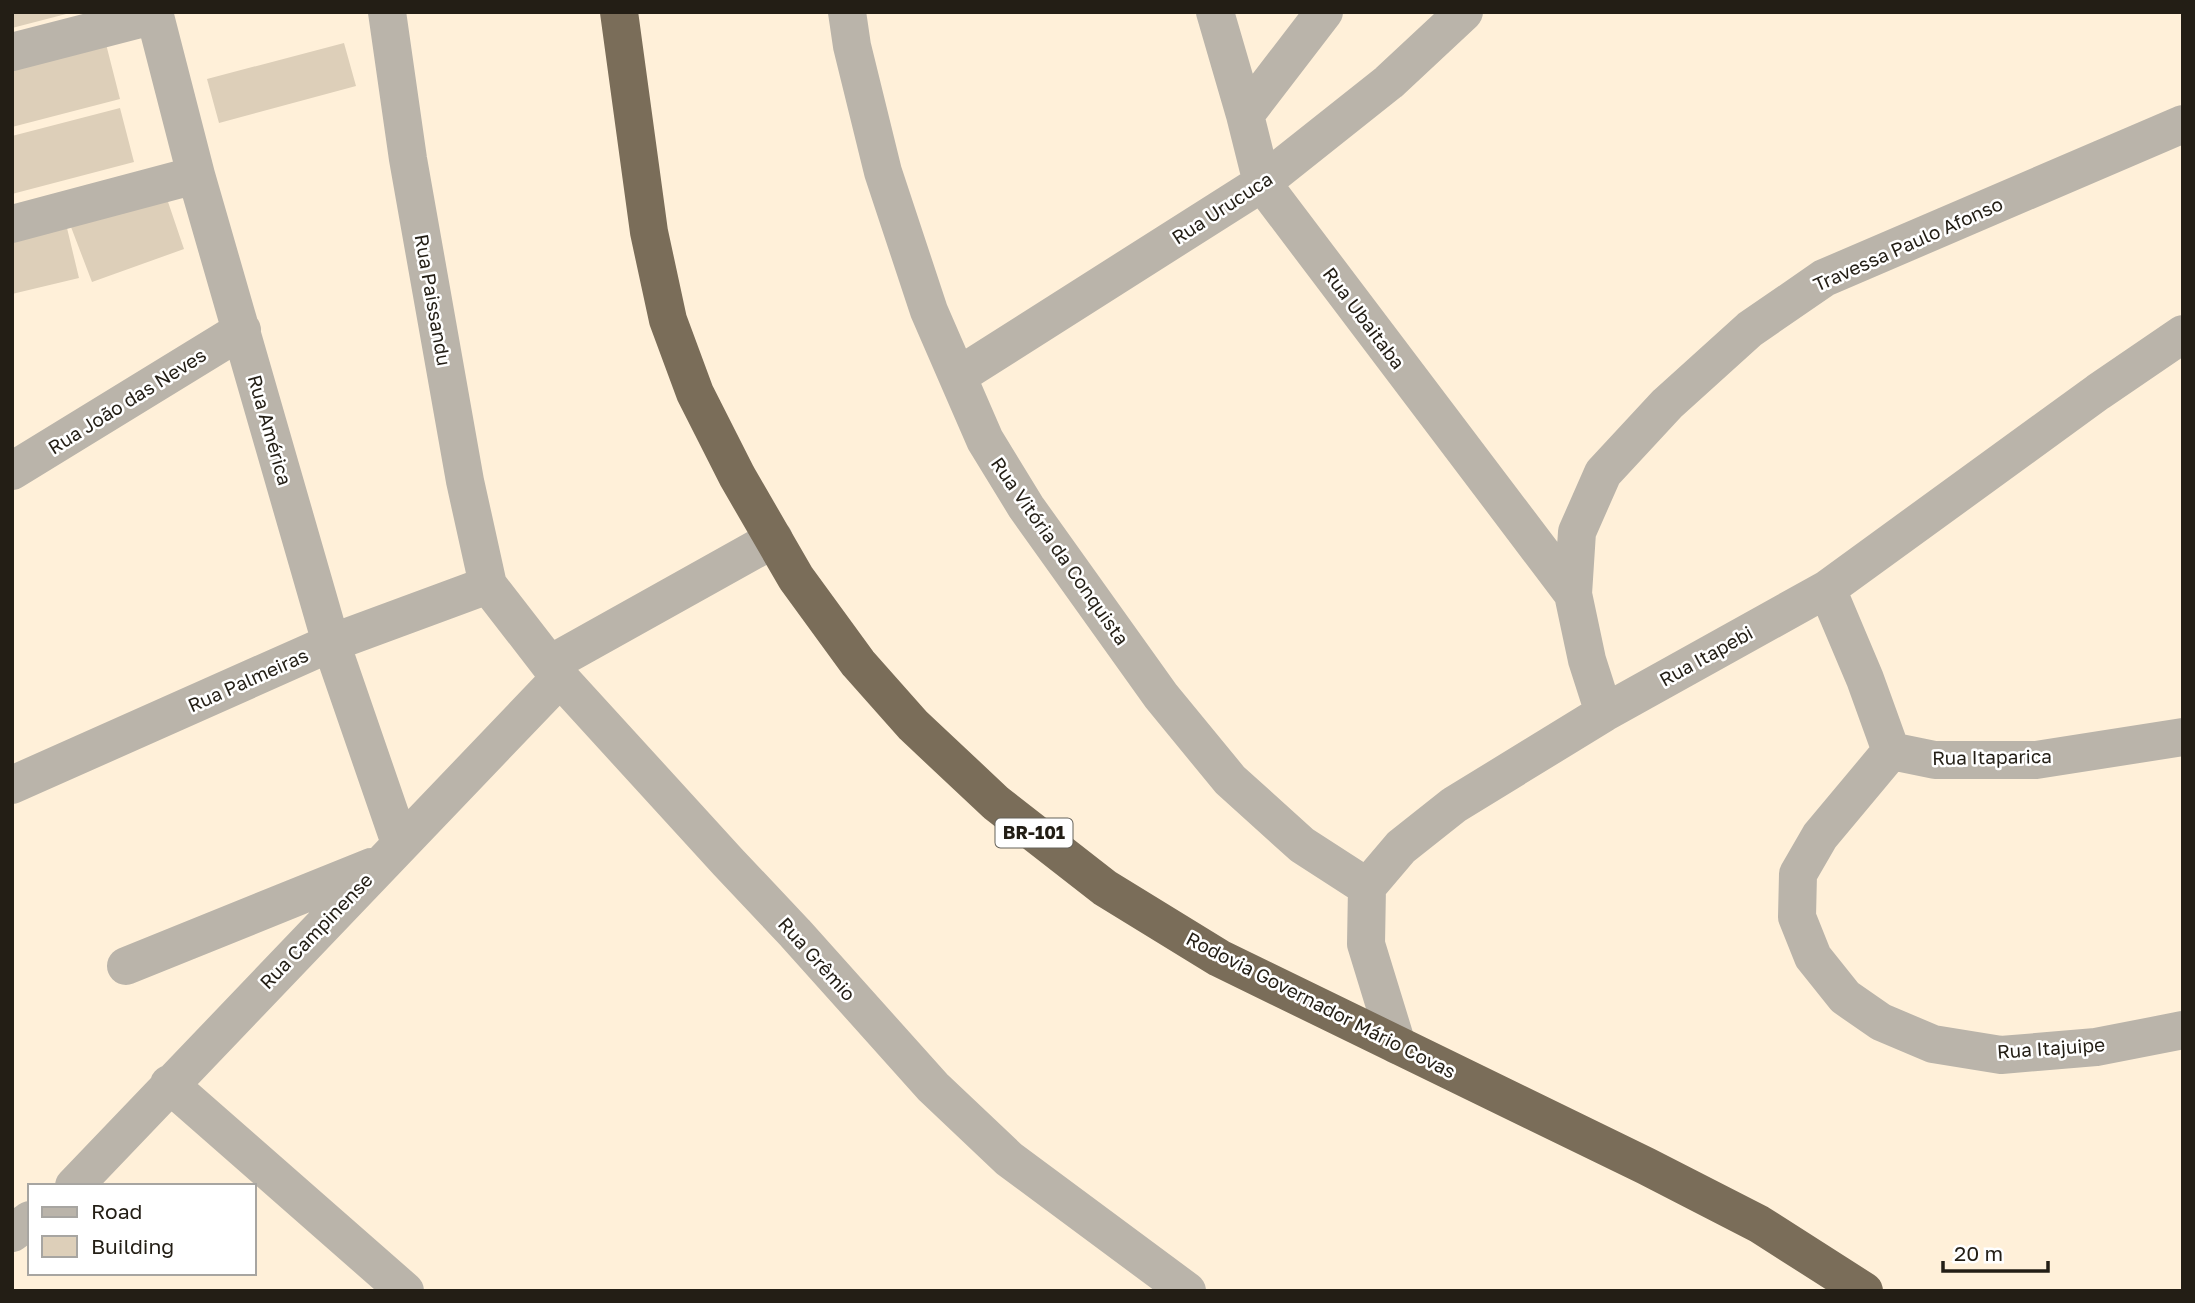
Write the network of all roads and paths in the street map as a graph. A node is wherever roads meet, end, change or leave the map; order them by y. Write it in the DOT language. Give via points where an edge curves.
graph roads {
  1 [pos="387,12"];
  2 [pos="619,12"];
  3 [pos="847,12"];
  4 [pos="1215,12"];
  5 [pos="1324,12"];
  6 [pos="1464,12"];
  7 [pos="154,13"];
  8 [pos="12,52"];
  9 [pos="1245,115"];
  10 [pos="2183,124"];
  11 [pos="196,175"];
  12 [pos="1262,183"];
  13 [pos="12,224"];
  14 [pos="242,330"];
  15 [pos="2183,334"];
  16 [pos="958,376"];
  17 [pos="12,471"];
  18 [pos="774,540"];
  19 [pos="488,585"];
  20 [pos="1827,589"];
  21 [pos="1573,594"];
  22 [pos="331,643"];
  23 [pos="555,671"];
  24 [pos="1604,713"];
  25 [pos="2183,737"];
  26 [pos="1891,751"];
  27 [pos="12,785"];
  28 [pos="391,853"];
  29 [pos="1367,887"];
  30 [pos="126,966"];
  31 [pos="2183,1030"];
  32 [pos="1397,1045"];
  33 [pos="169,1084"];
  34 [pos="76,1184"];
  35 [pos="28,1221"];
  36 [pos="12,1233"];
  37 [pos="405,1291"];
  38 [pos="1187,1291"];
  39 [pos="1864,1291"];
  1 -- 19 [label="street, Rua Paissandu" via="429,280"];
  2 -- 18 [label="highway, Rodovia Governador Mário Covas / BR-101" via="649,232 668,320 695,393"];
  3 -- 16 [label="street, Rua Vitória da Conquista" via="883,172 929,311"];
  4 -- 9 [label="street, Rua Ubaitaba"];
  5 -- 9 [label="street"];
  6 -- 12 [label="street, Rua Urucuca" via="1389,82"];
  7 -- 8 [label="street"];
  7 -- 11 [label="street, Rua América"];
  9 -- 12 [label="street, Rua Ubaitaba"];
  10 -- 21 [label="street, Travessa Paulo Afonso" via="1824,278 1750,329 1667,404 1603,473 1577,532"];
  11 -- 13 [label="street"];
  11 -- 14 [label="street, Rua América"];
  12 -- 16 [label="street, Rua Urucuca"];
  12 -- 21 [label="street, Rua Ubaitaba"];
  14 -- 17 [label="street, Rua João das Neves"];
  14 -- 22 [label="street, Rua América"];
  15 -- 20 [label="street, Rua Itapebi"];
  16 -- 29 [label="street, Rua Vitória da Conquista" via="985,440 1026,507 1161,696 1230,780 1302,845"];
  18 -- 23 [label="street, Rua Campinense"];
  18 -- 32 [label="highway, Rodovia Governador Mário Covas / BR-101" via="858,663 913,725 996,803 1105,888 1208,951"];
  19 -- 22 [label="street, Rua Palmeiras"];
  19 -- 23 [label="street, Rua Grêmio"];
  20 -- 24 [label="street, Rua Itapebi"];
  20 -- 26 [label="street"];
  21 -- 24 [label="street, Travessa Paulo Afonso"];
  22 -- 27 [label="street, Rua Palmeiras"];
  22 -- 28 [label="street, Rua América"];
  23 -- 28 [label="street, Rua Campinense"];
  23 -- 38 [label="street, Rua Grêmio" via="933,1087 1009,1159"];
  24 -- 29 [label="street, Rua Itapebi" via="1454,805 1401,847"];
  25 -- 26 [label="street, Rua Itaparica" via="2036,760 1935,760"];
  26 -- 31 [label="street, Rua Itajuipe" via="1820,836 1798,874 1797,917 1813,957 1845,997 1881,1022 1933,1044 2001,1055 2096,1047"];
  28 -- 30 [label="street"];
  28 -- 33 [label="street, Rua Campinense"];
  29 -- 32 [label="street" via="1366,944"];
  32 -- 39 [label="highway, Rodovia Governador Mário Covas / BR-101" via="1759,1224"];
  33 -- 34 [label="street, Rua Campinense"];
  33 -- 37 [label="street"];
  35 -- 36 [label="street"];
}
